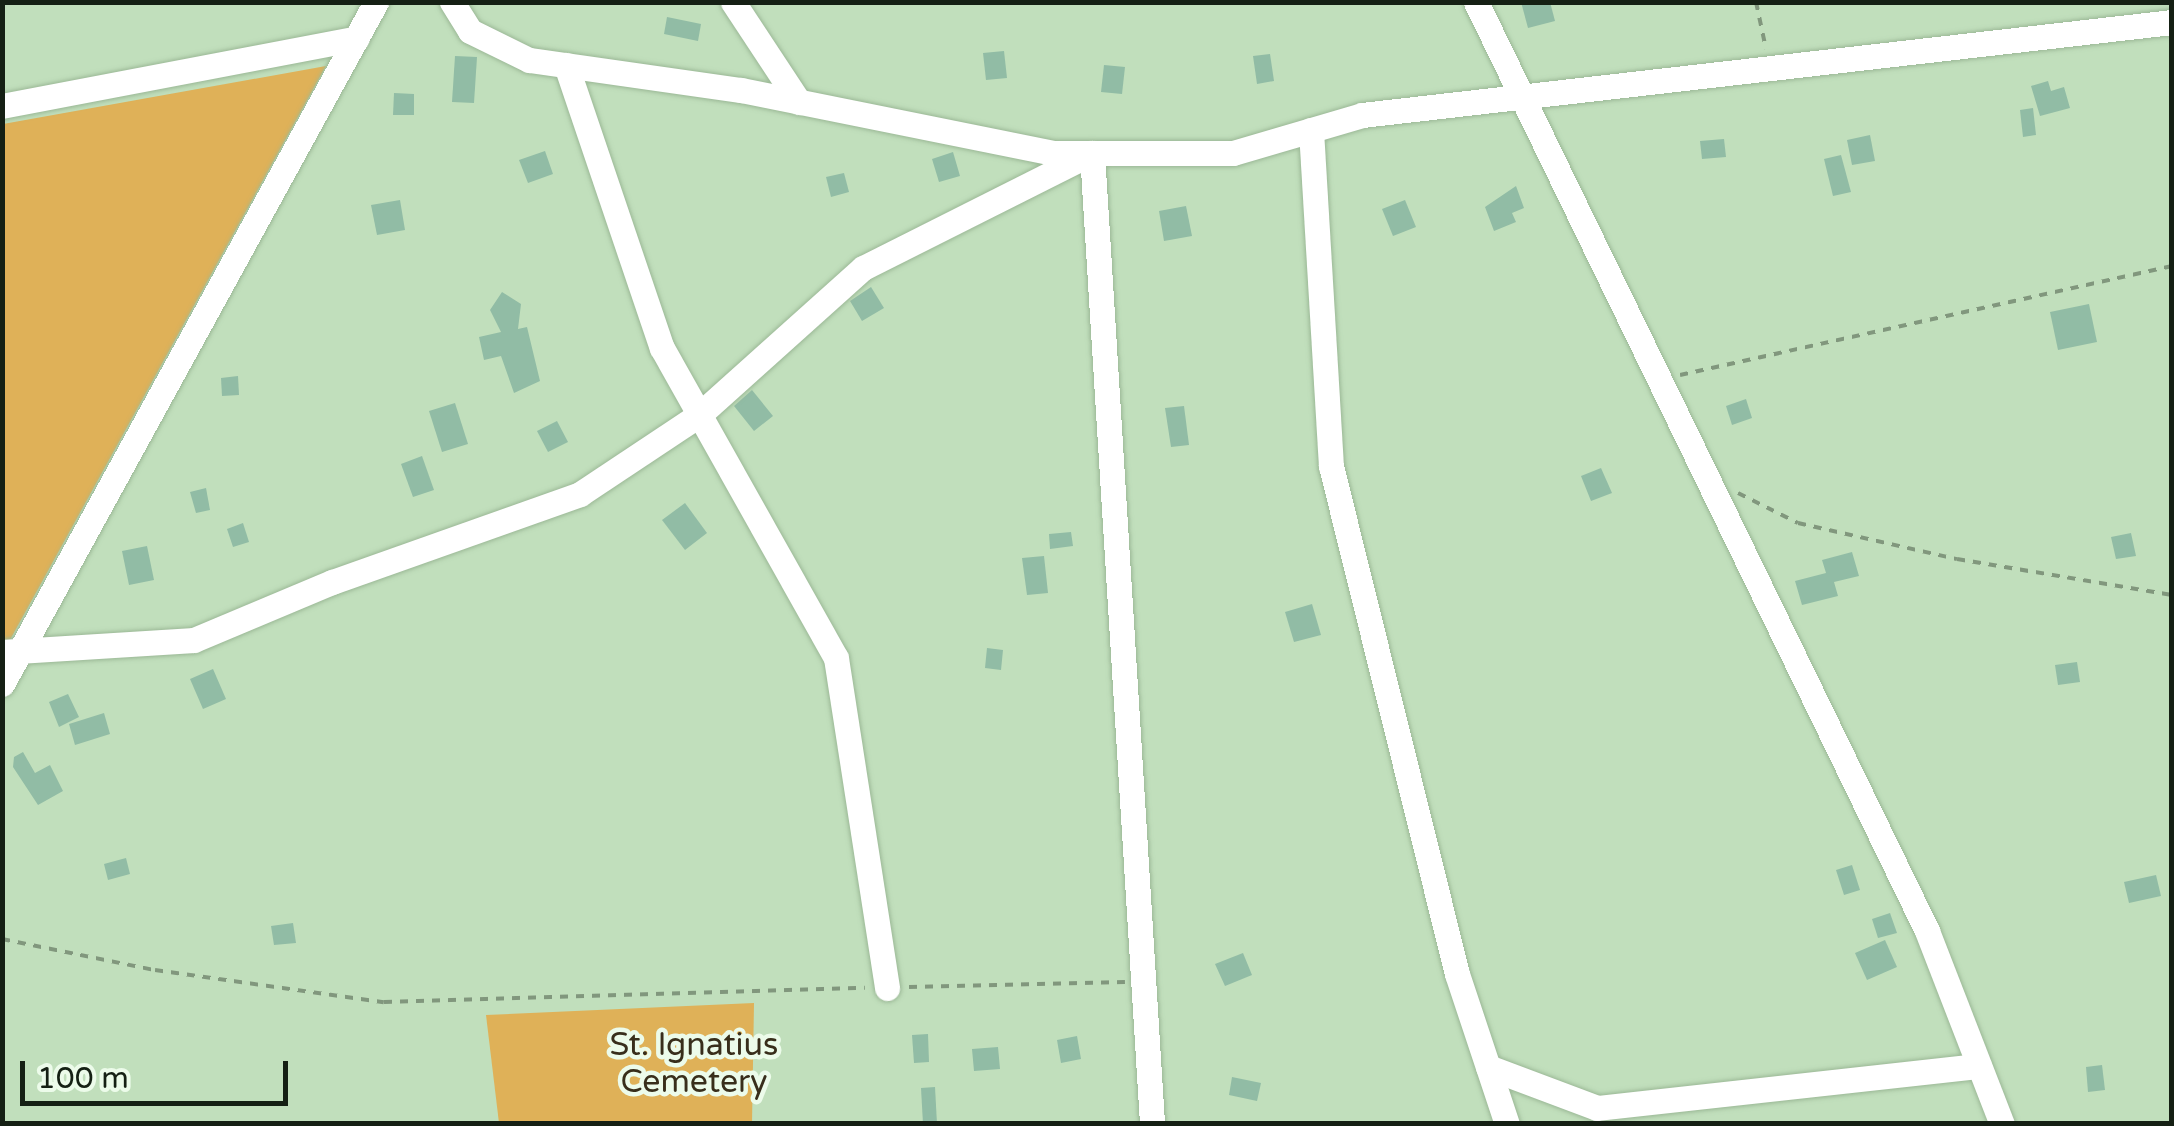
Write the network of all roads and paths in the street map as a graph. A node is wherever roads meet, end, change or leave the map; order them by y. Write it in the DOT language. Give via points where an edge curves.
graph roads {
  1 [pos="376,2"];
  2 [pos="452,2"];
  3 [pos="733,2"];
  4 [pos="1476,2"];
  5 [pos="1756,2"];
  6 [pos="2172,22"];
  7 [pos="357,38"];
  8 [pos="566,65"];
  9 [pos="1770,68"];
  10 [pos="1527,96"];
  11 [pos="799,102"];
  12 [pos="2,106"];
  13 [pos="1310,130"];
  14 [pos="1092,153"];
  15 [pos="2172,266"];
  16 [pos="1660,380"];
  17 [pos="699,414"];
  18 [pos="1699,461"];
  19 [pos="2172,595"];
  20 [pos="11,653"];
  21 [pos="2,684"];
  22 [pos="2,938"];
  23 [pos="1145,982"];
  24 [pos="887,988"];
  25 [pos="1979,1066"];
  26 [pos="1488,1068"];
  27 [pos="1152,1124"];
  28 [pos="1506,1124"];
  29 [pos="2002,1124"];
  1 -- 7 [label="street"];
  2 -- 8 [label="street" via="470,32 529,60"];
  3 -- 11 [label="street"];
  4 -- 10 [label="street"];
  5 -- 9 [label="path"];
  6 -- 9 [label="street"];
  7 -- 12 [label="street"];
  7 -- 20 [label="street"];
  8 -- 11 [label="street"];
  8 -- 17 [label="street" via="662,348"];
  9 -- 10 [label="street"];
  10 -- 13 [label="street" via="1362,115"];
  10 -- 16 [label="street"];
  11 -- 14 [label="street" via="1054,153"];
  13 -- 14 [label="street" via="1233,153"];
  13 -- 26 [label="street" via="1330,466 1457,974"];
  14 -- 17 [label="street" via="863,268"];
  14 -- 23 [label="street"];
  15 -- 16 [label="path"];
  16 -- 18 [label="street"];
  17 -- 20 [label="street" via="628,468 580,494 332,582 194,640"];
  17 -- 24 [label="street" via="836,658"];
  18 -- 19 [label="path" via="1738,493 1798,523 1957,559"];
  18 -- 25 [label="street" via="1927,931"];
  20 -- 21 [label="street"];
  22 -- 24 [label="path" via="156,970 384,1002"];
  23 -- 24 [label="path"];
  23 -- 27 [label="street"];
  25 -- 26 [label="street" via="1598,1108"];
  25 -- 29 [label="street"];
  26 -- 28 [label="street"];
}
